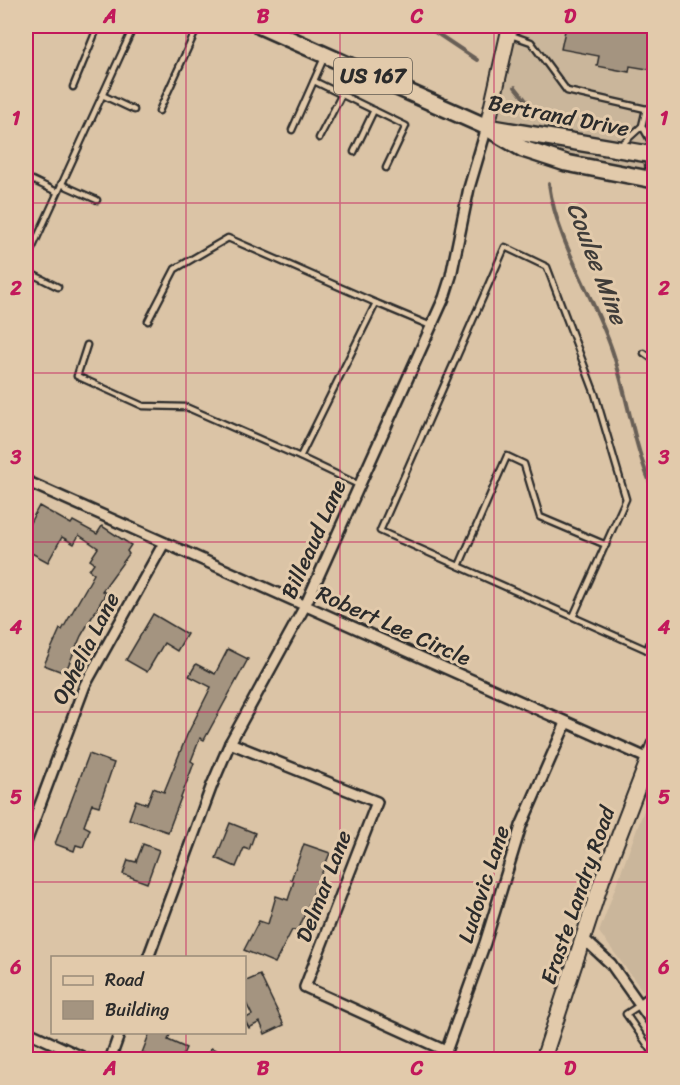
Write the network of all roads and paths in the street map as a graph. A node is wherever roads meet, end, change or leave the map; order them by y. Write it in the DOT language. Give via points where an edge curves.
graph roads {
  1 [pos="98,26"];
  2 [pos="134,26"];
  3 [pos="198,26"];
  4 [pos="260,26"];
  5 [pos="509,30"];
  6 [pos="325,55"];
  7 [pos="314,81"];
  8 [pos="73,87"];
  9 [pos="342,94"];
  10 [pos="102,95"];
  11 [pos="654,107"];
  12 [pos="646,109"];
  13 [pos="134,110"];
  14 [pos="374,110"];
  15 [pos="159,111"];
  16 [pos="642,126"];
  17 [pos="487,127"];
  18 [pos="292,130"];
  19 [pos="320,138"];
  20 [pos="616,149"];
  21 [pos="354,152"];
  22 [pos="654,152"];
  23 [pos="386,168"];
  24 [pos="26,177"];
  25 [pos="654,180"];
  26 [pos="61,184"];
  27 [pos="57,192"];
  28 [pos="97,200"];
  29 [pos="26,262"];
  30 [pos="26,271"];
  31 [pos="58,287"];
  32 [pos="376,303"];
  33 [pos="148,321"];
  34 [pos="431,327"];
  35 [pos="87,345"];
  36 [pos="644,353"];
  37 [pos="654,360"];
  38 [pos="300,457"];
  39 [pos="26,481"];
  40 [pos="359,485"];
  41 [pos="165,543"];
  42 [pos="606,545"];
  43 [pos="459,566"];
  44 [pos="305,606"];
  45 [pos="573,617"];
  46 [pos="654,632"];
  47 [pos="647,650"];
  48 [pos="654,653"];
  49 [pos="566,723"];
  50 [pos="230,743"];
  51 [pos="654,745"];
  52 [pos="649,759"];
  53 [pos="26,842"];
  54 [pos="584,939"];
  55 [pos="148,956"];
  56 [pos="654,995"];
  57 [pos="640,1005"];
  58 [pos="654,1025"];
  59 [pos="26,1031"];
  60 [pos="119,1034"];
  61 [pos="654,1054"];
  62 [pos="444,1055"];
  63 [pos="89,1059"];
  64 [pos="110,1059"];
  65 [pos="543,1059"];
  1 -- 8 [label="lane"];
  2 -- 10 [label="lane"];
  3 -- 15 [label="lane"];
  4 -- 6 [label="main road, Bertrand Drive / US 167"];
  5 -- 12 [label="lane" via="531,42 567,90"];
  5 -- 17 [label="street"];
  6 -- 7 [label="lane"];
  6 -- 17 [label="main road, Bertrand Drive / US 167"];
  7 -- 9 [label="lane"];
  7 -- 18 [label="lane"];
  9 -- 14 [label="lane"];
  9 -- 19 [label="lane"];
  10 -- 13 [label="lane"];
  10 -- 26 [label="lane"];
  11 -- 12 [label="lane"];
  12 -- 16 [label="lane"];
  14 -- 21 [label="lane"];
  14 -- 23 [label="lane" via="406,126"];
  16 -- 20 [label="lane"];
  16 -- 22 [label="lane"];
  17 -- 20 [label="main road, Bertrand Drive / US 167"];
  17 -- 25 [label="main road, Bertrand Drive / US 167" via="523,149 566,163"];
  17 -- 34 [label="street, Billeaud Lane" via="469,188 451,276"];
  20 -- 22 [label="main road, Bertrand Drive / US 167"];
  22 -- 25 [label="street"];
  24 -- 27 [label="lane"];
  26 -- 27 [label="lane"];
  26 -- 28 [label="lane"];
  27 -- 29 [label="lane"];
  30 -- 31 [label="lane"];
  32 -- 33 [label="lane" via="228,238 175,269"];
  32 -- 34 [label="lane"];
  32 -- 38 [label="lane"];
  34 -- 40 [label="street, Billeaud Lane"];
  35 -- 38 [label="lane" via="77,376 143,406 186,407"];
  36 -- 37 [label="lane"];
  38 -- 40 [label="lane"];
  39 -- 41 [label="street, Robert Lee Circle"];
  40 -- 44 [label="street, Billeaud Lane"];
  41 -- 44 [label="street, Robert Lee Circle"];
  41 -- 53 [label="street, Ophelia Lane" via="85,685"];
  42 -- 43 [label="lane" via="540,517 524,464 507,456"];
  42 -- 43 [label="lane" via="626,499 595,394 547,267 505,247 380,531"];
  42 -- 45 [label="lane"];
  43 -- 45 [label="lane"];
  44 -- 49 [label="street, Robert Lee Circle"];
  44 -- 50 [label="street, Billeaud Lane"];
  45 -- 47 [label="lane"];
  46 -- 47 [label="lane"];
  47 -- 48 [label="lane"];
  49 -- 52 [label="street, Robert Lee Circle"];
  49 -- 62 [label="street, Ludovic Lane" via="521,826 485,943"];
  50 -- 55 [label="street, Billeaud Lane"];
  50 -- 62 [label="street, Delmar Lane" via="376,802 306,987"];
  51 -- 52 [label="street, Eraste Landry Road"];
  52 -- 54 [label="street, Eraste Landry Road" via="602,879"];
  54 -- 57 [label="street" via="611,964"];
  54 -- 65 [label="street, Eraste Landry Road"];
  56 -- 57 [label="street"];
  57 -- 58 [label="street"];
  57 -- 61 [label="lane" via="626,1014"];
  59 -- 63 [label="street"];
  60 -- 64 [label="street"];
}
